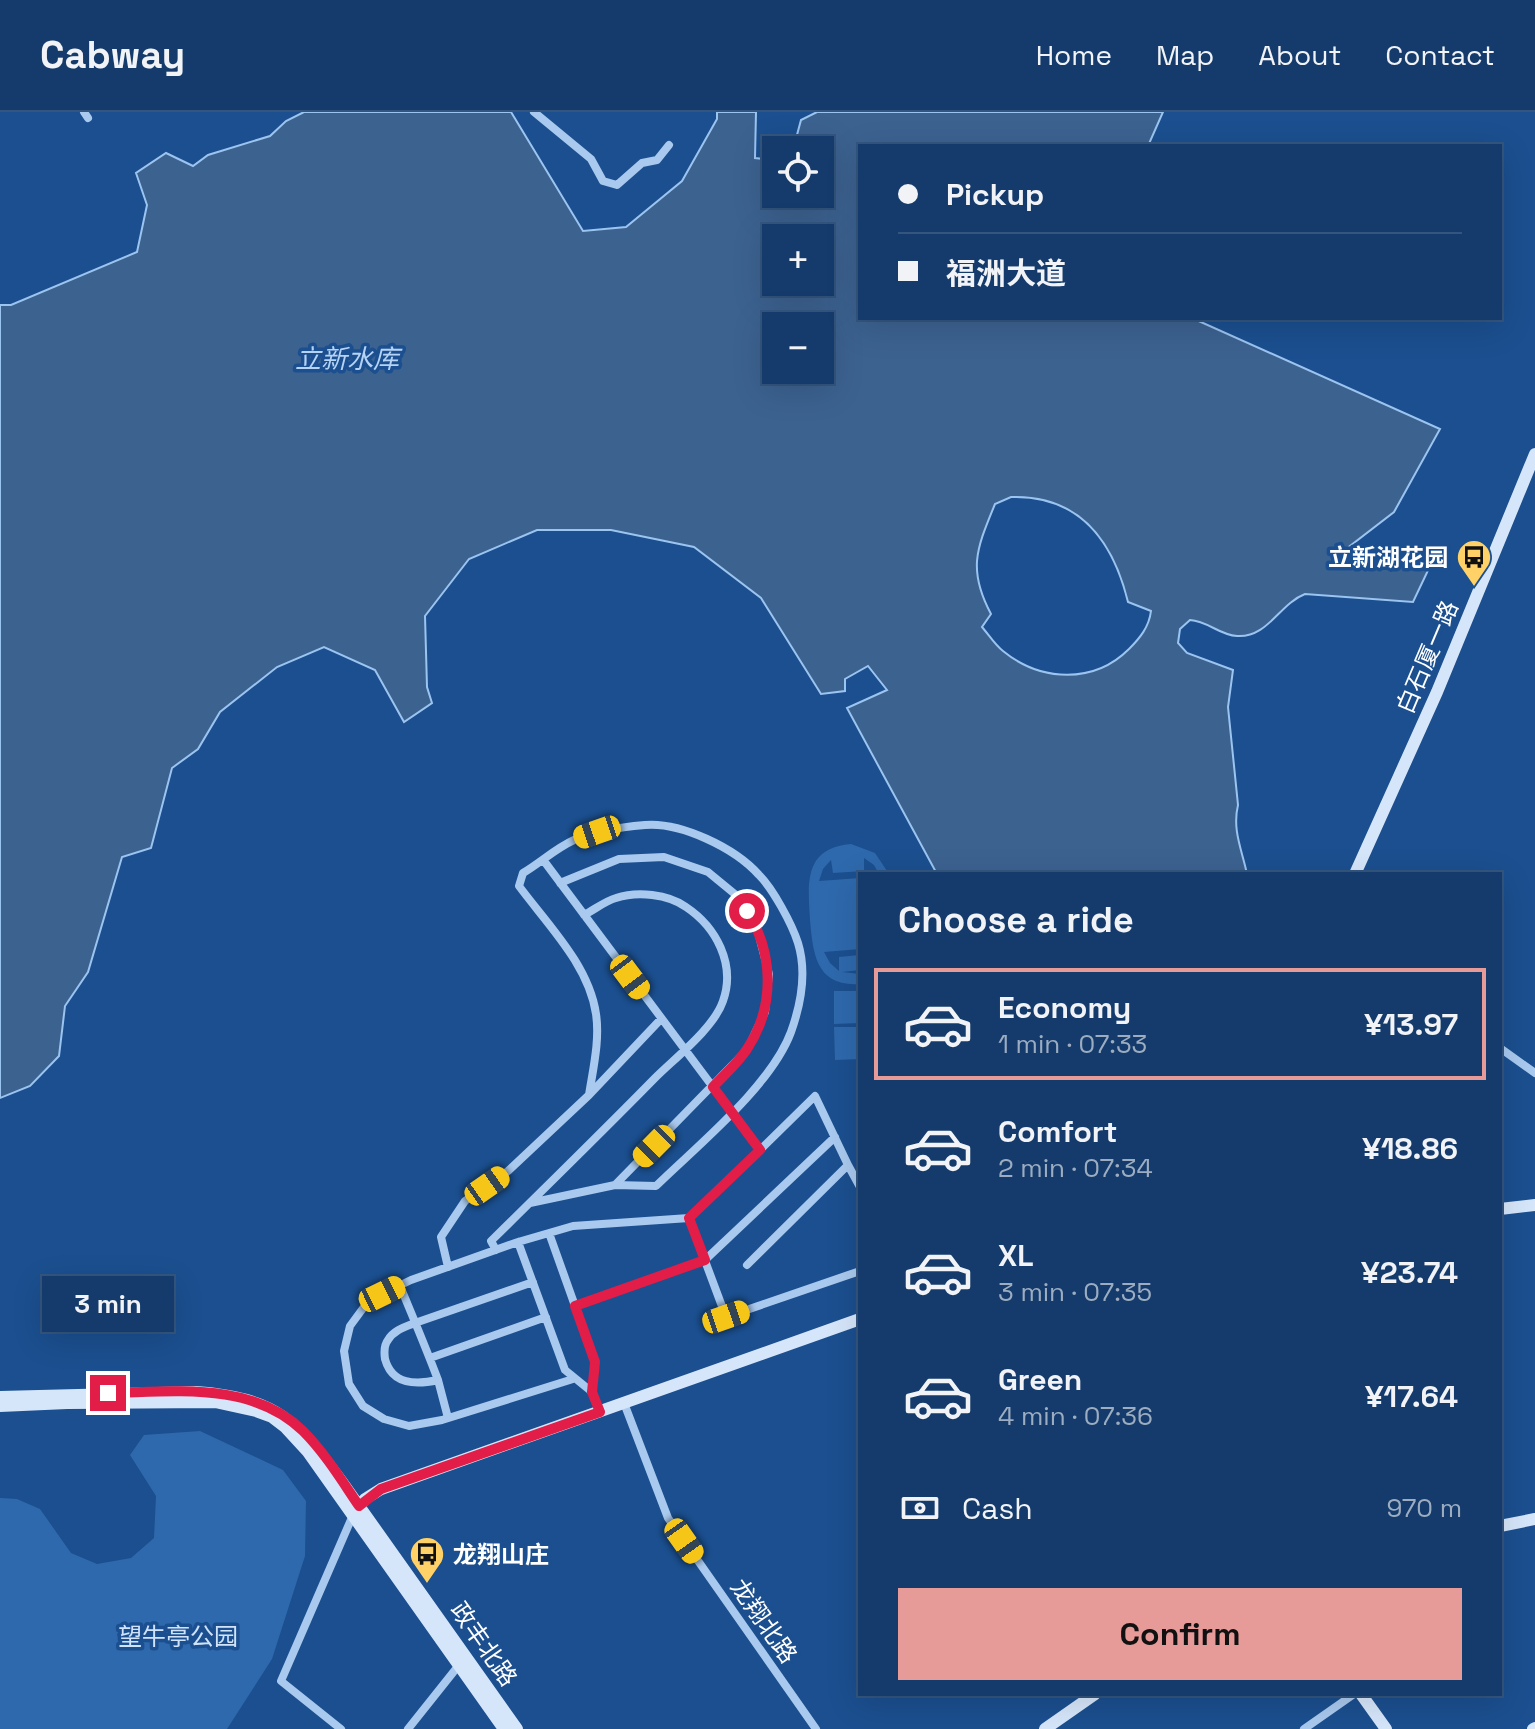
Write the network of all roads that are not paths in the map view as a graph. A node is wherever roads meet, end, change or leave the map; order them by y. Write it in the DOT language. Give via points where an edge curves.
graph roads {
  1 [pos="534,112"];
  2 [pos="669,145"];
  3 [pos="1535,454"];
  4 [pos="544,861"];
  5 [pos="1356,872"];
  6 [pos="560,883"];
  7 [pos="584,915"];
  8 [pos="661,1019"];
  9 [pos="684,1049"];
  10 [pos="1502,1049"];
  11 [pos="1535,1073"];
  12 [pos="713,1087"];
  13 [pos="589,1095"];
  14 [pos="731,1112"];
  15 [pos="835,1137"];
  16 [pos="760,1150"];
  17 [pos="848,1165"];
  18 [pos="858,1183"];
  19 [pos="615,1185"];
  20 [pos="530,1203"];
  21 [pos="1535,1205"];
  22 [pos="1502,1209"];
  23 [pos="689,1218"];
  24 [pos="549,1233"];
  25 [pos="518,1242"];
  26 [pos="496,1250"];
  27 [pos="705,1260"];
  28 [pos="747,1265"];
  29 [pos="448,1267"];
  30 [pos="858,1272"];
  31 [pos="533,1282"];
  32 [pos="400,1286"];
  33 [pos="575,1306"];
  34 [pos="546,1317"];
  35 [pos="858,1320"];
  36 [pos="415,1323"];
  37 [pos="430,1358"];
  38 [pos="573,1379"];
  39 [pos="438,1380"];
  40 [pos="592,1392"];
  41 [pos="0,1397"];
  42 [pos="624,1403"];
  43 [pos="0,1406"];
  44 [pos="600,1412"];
  45 [pos="448,1418"];
  46 [pos="356,1510"];
  47 [pos="1535,1519"];
  48 [pos="1502,1526"];
  49 [pos="459,1665"];
  50 [pos="1092,1696"];
  51 [pos="1351,1696"];
  52 [pos="1362,1696"];
  53 [pos="341,1729"];
  54 [pos="408,1729"];
  55 [pos="504,1729"];
  56 [pos="517,1729"];
  57 [pos="816,1729"];
  58 [pos="1045,1729"];
  59 [pos="1304,1729"];
  60 [pos="1386,1729"];
  1 -- 2 [label="street" via="591,159 603,181 617,185 642,163 657,160"];
  3 -- 5 [label="main road, 白石厦一路"];
  4 -- 6 [label="street"];
  4 -- 13 [label="street" via="523,873 519,886 588,987 596,1014"];
  4 -- 14 [label="street" via="572,841 597,832 648,825 682,830 723,847 759,875 798,944 803,989 790,1034 771,1069"];
  6 -- 7 [label="street"];
  6 -- 12 [label="street" via="619,859 664,857 708,872 736,895 757,928 769,974 765,1012 747,1050"];
  7 -- 8 [label="street"];
  7 -- 9 [label="street" via="616,898 650,894 683,904 706,923 722,945 724,999 717,1015"];
  8 -- 9 [label="street"];
  8 -- 13 [label="street"];
  9 -- 12 [label="street"];
  9 -- 20 [label="street"];
  10 -- 11 [label="street"];
  12 -- 14 [label="street"];
  12 -- 19 [label="street"];
  13 -- 29 [label="street" via="508,1171 465,1201 441,1237"];
  14 -- 16 [label="street"];
  14 -- 19 [label="street" via="656,1186"];
  15 -- 16 [label="street" via="815,1096"];
  15 -- 17 [label="street"];
  15 -- 27 [label="street"];
  16 -- 23 [label="street"];
  17 -- 18 [label="street"];
  17 -- 28 [label="street"];
  19 -- 20 [label="street"];
  20 -- 26 [label="street" via="491,1241"];
  21 -- 22 [label="main road"];
  23 -- 24 [label="street" via="573,1226"];
  23 -- 27 [label="street"];
  24 -- 25 [label="street"];
  24 -- 33 [label="street"];
  25 -- 26 [label="street"];
  25 -- 31 [label="street"];
  26 -- 29 [label="street"];
  27 -- 30 [label="street" via="726,1317"];
  27 -- 33 [label="street"];
  29 -- 32 [label="street"];
  31 -- 34 [label="street"];
  31 -- 36 [label="street"];
  32 -- 36 [label="street"];
  32 -- 45 [label="street" via="364,1307 350,1326 344,1351 349,1384 363,1406 384,1419 409,1426"];
  33 -- 40 [label="street" via="595,1362"];
  34 -- 37 [label="street"];
  34 -- 38 [label="street"];
  35 -- 42 [label="main road"];
  36 -- 37 [label="street"];
  36 -- 39 [label="street" via="387,1340 386,1362 403,1381"];
  37 -- 39 [label="street"];
  38 -- 40 [label="street"];
  38 -- 45 [label="street"];
  39 -- 45 [label="street"];
  40 -- 44 [label="street"];
  41 -- 46 [label="main road" via="196,1392 259,1403 304,1432"];
  42 -- 44 [label="main road"];
  42 -- 57 [label="street, 龙翔北路" via="668,1518"];
  43 -- 46 [label="main road" via="194,1401 256,1411 298,1439"];
  44 -- 46 [label="main road" via="381,1489"];
  46 -- 49 [label="main road, 政丰北路"];
  46 -- 53 [label="street" via="281,1681"];
  46 -- 56 [label="main road, 政丰北路"];
  47 -- 48 [label="main road"];
  49 -- 54 [label="street"];
  49 -- 55 [label="main road, 政丰北路"];
  50 -- 58 [label="main road"];
  51 -- 59 [label="street"];
  52 -- 60 [label="main road"];
}
